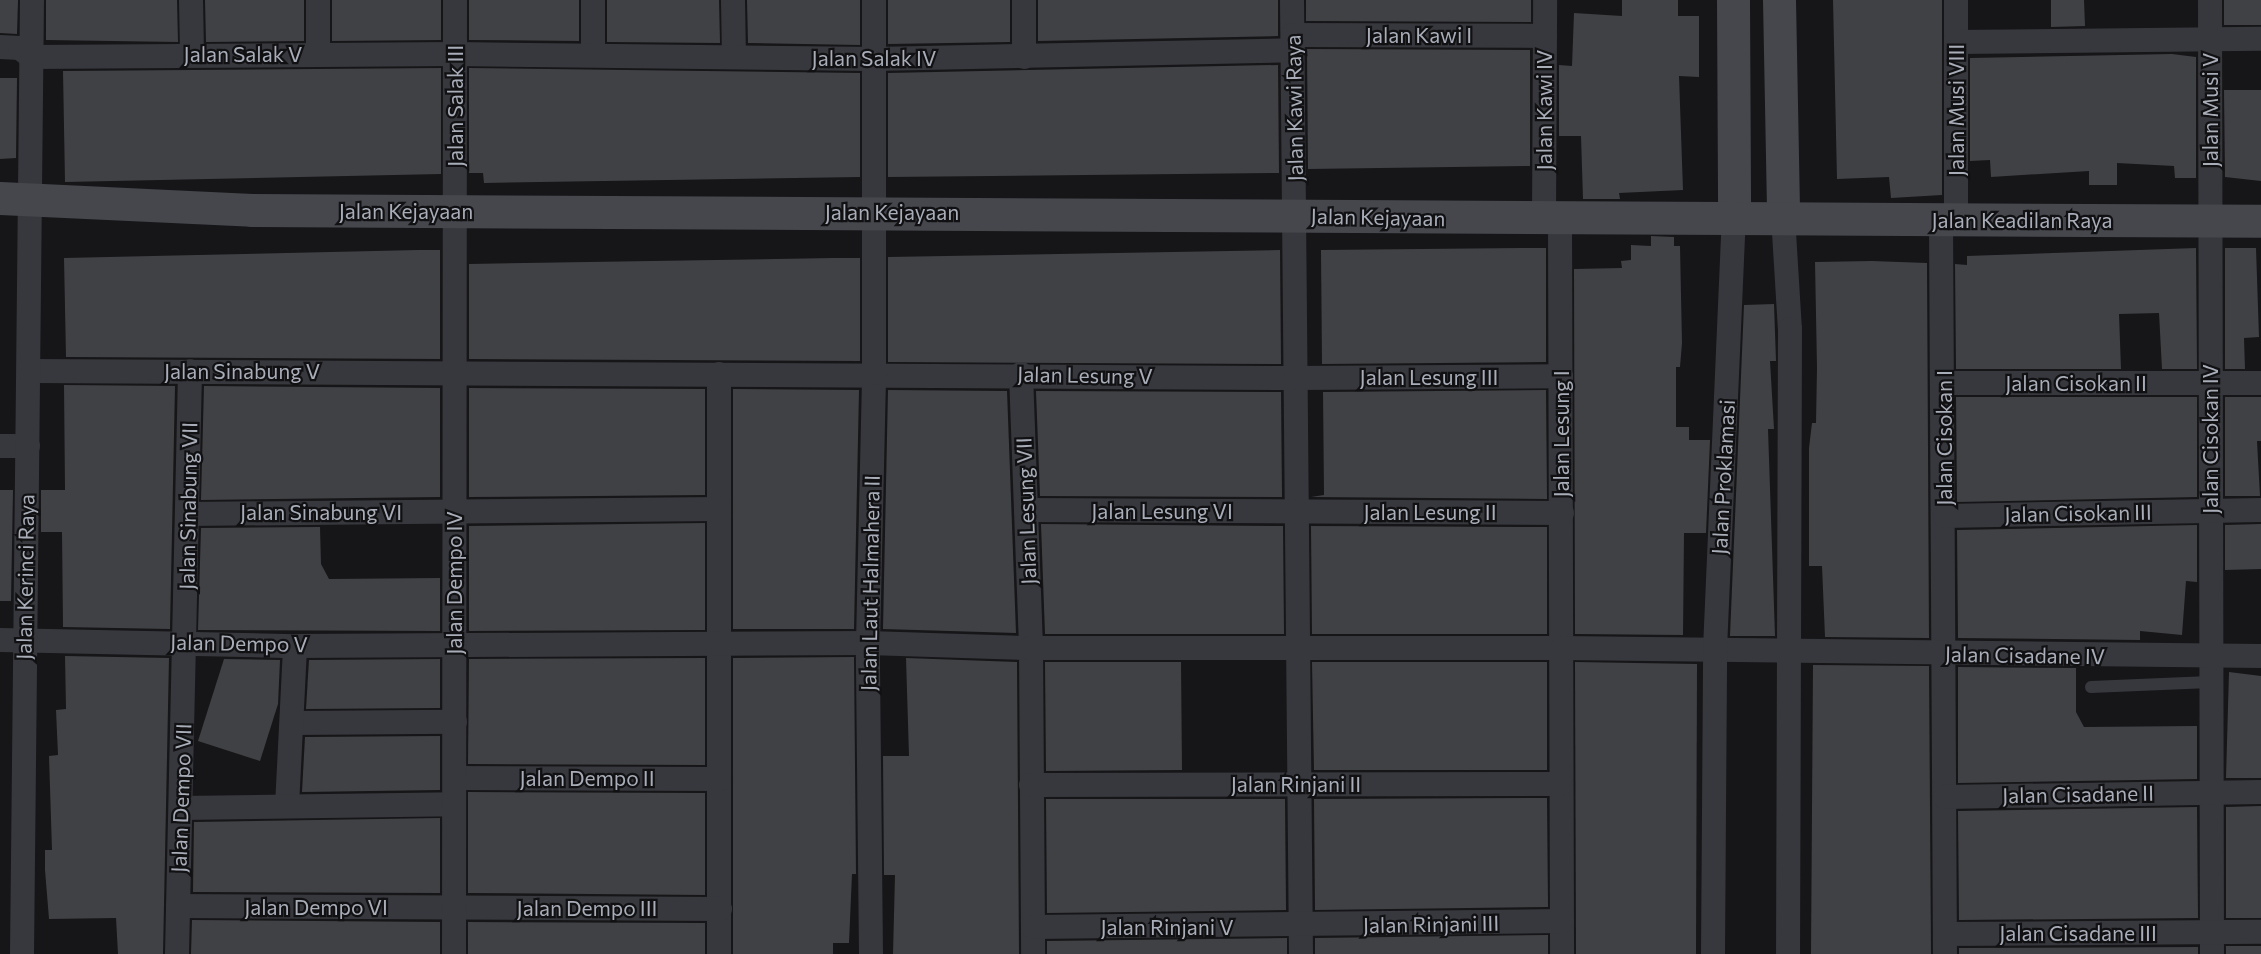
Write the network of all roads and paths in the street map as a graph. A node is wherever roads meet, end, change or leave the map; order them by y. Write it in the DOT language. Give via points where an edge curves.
graph roads {
  1 [pos="32,0"];
  2 [pos="191,0"];
  3 [pos="318,0"];
  4 [pos="455,0"];
  5 [pos="592,0"];
  6 [pos="733,0"];
  7 [pos="874,0"];
  8 [pos="1024,0"];
  9 [pos="1292,0"];
  10 [pos="1545,0"];
  11 [pos="1733,0"];
  12 [pos="1779,0"];
  13 [pos="1956,0"];
  14 [pos="2210,0"];
  15 [pos="1545,36"];
  16 [pos="2210,39"];
  17 [pos="2261,39"];
  18 [pos="1293,42"];
  19 [pos="1956,42"];
  20 [pos="0,47"];
  21 [pos="192,54"];
  22 [pos="318,54"];
  23 [pos="455,54"];
  24 [pos="593,55"];
  25 [pos="734,56"];
  26 [pos="31,57"];
  27 [pos="1024,57"];
  28 [pos="874,59"];
  29 [pos="16,199"];
  30 [pos="454,212"];
  31 [pos="873,212"];
  32 [pos="1295,216"];
  33 [pos="1783,216"];
  34 [pos="1734,217"];
  35 [pos="1552,219"];
  36 [pos="1949,220"];
  37 [pos="2211,220"];
  38 [pos="2261,221"];
  39 [pos="31,371"];
  40 [pos="189,371"];
  41 [pos="454,371"];
  42 [pos="874,373"];
  43 [pos="719,374"];
  44 [pos="1021,374"];
  45 [pos="1561,376"];
  46 [pos="1296,378"];
  47 [pos="1944,383"];
  48 [pos="2209,383"];
  49 [pos="2261,383"];
  50 [pos="0,446"];
  51 [pos="28,446"];
  52 [pos="719,509"];
  53 [pos="1026,510"];
  54 [pos="2211,510"];
  55 [pos="2261,510"];
  56 [pos="454,511"];
  57 [pos="1298,512"];
  58 [pos="1562,513"];
  59 [pos="188,514"];
  60 [pos="1945,516"];
  61 [pos="0,640"];
  62 [pos="24,640"];
  63 [pos="185,642"];
  64 [pos="719,643"];
  65 [pos="868,643"];
  66 [pos="454,644"];
  67 [pos="295,646"];
  68 [pos="1298,646"];
  69 [pos="1031,648"];
  70 [pos="1562,648"];
  71 [pos="1715,649"];
  72 [pos="1789,650"];
  73 [pos="1946,655"];
  74 [pos="2261,656"];
  75 [pos="2210,657"];
  76 [pos="2210,682"];
  77 [pos="2091,687"];
  78 [pos="454,722"];
  79 [pos="292,723"];
  80 [pos="455,778"];
  81 [pos="720,779"];
  82 [pos="1300,784"];
  83 [pos="1561,784"];
  84 [pos="1031,785"];
  85 [pos="2210,791"];
  86 [pos="2261,792"];
  87 [pos="1945,797"];
  88 [pos="11,801"];
  89 [pos="454,804"];
  90 [pos="287,806"];
  91 [pos="181,808"];
  92 [pos="178,906"];
  93 [pos="454,907"];
  94 [pos="720,909"];
  95 [pos="1562,921"];
  96 [pos="1033,927"];
  97 [pos="1301,927"];
  98 [pos="2261,932"];
  99 [pos="2212,943"];
  100 [pos="1945,944"];
  101 [pos="22,954"];
  102 [pos="177,954"];
  103 [pos="454,954"];
  104 [pos="719,954"];
  105 [pos="871,954"];
  106 [pos="1033,954"];
  107 [pos="1301,954"];
  108 [pos="1562,954"];
  109 [pos="1713,954"];
  110 [pos="1788,954"];
  1 -- 26 [label="street, Jalan Kerinci Raya"];
  2 -- 21 [label="street"];
  3 -- 22 [label="street"];
  4 -- 23 [label="street, Jalan Salak III"];
  5 -- 24 [label="street"];
  6 -- 25 [label="street"];
  7 -- 28 [label="street, Jalan Laut Halmahera II"];
  8 -- 27 [label="street"];
  9 -- 18 [label="street, Jalan Kawi Raya"];
  10 -- 15 [label="street, Jalan Kawi IV"];
  11 -- 34 [label="street, Jalan Proklamasi"];
  12 -- 33 [label="street"];
  13 -- 19 [label="street, Jalan Musi VIII"];
  14 -- 16 [label="street, Jalan Musi V"];
  15 -- 18 [label="street, Jalan Kawi I"];
  15 -- 35 [label="street, Jalan Kawi IV"];
  16 -- 17 [label="street"];
  16 -- 19 [label="street"];
  16 -- 37 [label="street, Jalan Musi V"];
  18 -- 27 [label="street, Jalan Salak IV"];
  18 -- 32 [label="street, Jalan Kawi Raya"];
  19 -- 36 [label="street, Jalan Musi VIII"];
  20 -- 26 [label="street" via="20,48"];
  21 -- 22 [label="street, Jalan Salak V"];
  21 -- 26 [label="street, Jalan Salak V"];
  22 -- 23 [label="street, Jalan Salak V"];
  23 -- 24 [label="street, Jalan Salak IV"];
  23 -- 30 [label="street, Jalan Salak III"];
  24 -- 25 [label="street, Jalan Salak IV"];
  25 -- 28 [label="street, Jalan Salak IV"];
  26 -- 29 [label="street, Jalan Kerinci Raya"];
  27 -- 28 [label="street, Jalan Salak IV"];
  28 -- 31 [label="street, Jalan Laut Halmahera II"];
  29 -- 30 [label="street, Jalan Kejayaan" via="252,210"];
  29 -- 39 [label="street, Jalan Kerinci Raya"];
  30 -- 31 [label="street, Jalan Kejayaan"];
  30 -- 41 [label="street, Jalan Dempo IV"];
  31 -- 32 [label="street, Jalan Kejayaan"];
  31 -- 42 [label="street, Jalan Laut Halmahera II"];
  32 -- 35 [label="street, Jalan Kejayaan"];
  32 -- 46 [label="street, Jalan Kawi Raya"];
  33 -- 34 [label="street, Jalan Kejayaan"];
  33 -- 36 [label="street, Jalan Keadilan Raya"];
  33 -- 72 [label="street" via="1790,329"];
  34 -- 35 [label="street, Jalan Kejayaan"];
  34 -- 71 [label="street, Jalan Proklamasi"];
  35 -- 45 [label="street, Jalan Lesung I"];
  36 -- 37 [label="street, Jalan Keadilan Raya"];
  36 -- 47 [label="street, Jalan Cisokan I"];
  37 -- 38 [label="street, Jalan Keadilan Raya"];
  37 -- 48 [label="street, Jalan Cisokan IV"];
  39 -- 40 [label="street, Jalan Sinabung V"];
  39 -- 51 [label="street, Jalan Kerinci Raya"];
  40 -- 41 [label="street, Jalan Sinabung V"];
  40 -- 59 [label="street, Jalan Sinabung VII"];
  41 -- 43 [label="street, Jalan Sinabung V"];
  41 -- 56 [label="street, Jalan Dempo IV"];
  42 -- 43 [label="street, Jalan Lesung V"];
  42 -- 44 [label="street, Jalan Lesung V"];
  42 -- 65 [label="street, Jalan Laut Halmahera II"];
  43 -- 52 [label="street"];
  44 -- 46 [label="street, Jalan Lesung V"];
  44 -- 53 [label="street, Jalan Lesung VII"];
  45 -- 46 [label="street, Jalan Lesung III"];
  45 -- 58 [label="street, Jalan Lesung I"];
  46 -- 57 [label="street, Jalan Kawi Raya"];
  47 -- 48 [label="street, Jalan Cisokan II"];
  47 -- 60 [label="street, Jalan Cisokan I"];
  48 -- 49 [label="street, Jalan Cisokan II"];
  48 -- 54 [label="street, Jalan Cisokan IV"];
  50 -- 51 [label="street"];
  51 -- 62 [label="street, Jalan Kerinci Raya"];
  52 -- 56 [label="street, Jalan Sinabung VI"];
  52 -- 64 [label="street"];
  53 -- 57 [label="street, Jalan Lesung VI"];
  53 -- 69 [label="street, Jalan Lesung VII"];
  54 -- 55 [label="street, Jalan Cisokan III"];
  54 -- 60 [label="street, Jalan Cisokan III"];
  54 -- 75 [label="street, Jalan Cisokan IV"];
  56 -- 59 [label="street, Jalan Sinabung VI"];
  56 -- 66 [label="street, Jalan Dempo IV"];
  57 -- 58 [label="street, Jalan Lesung II"];
  57 -- 68 [label="street, Jalan Kawi Raya"];
  58 -- 70 [label="street, Jalan Lesung I"];
  59 -- 63 [label="street, Jalan Sinabung VII"];
  60 -- 73 [label="street, Jalan Cisokan I"];
  61 -- 62 [label="street, Jalan Dempo V"];
  62 -- 63 [label="street, Jalan Dempo V"];
  62 -- 88 [label="street, Jalan Kerinci Raya"];
  63 -- 67 [label="street, Jalan Dempo V"];
  63 -- 91 [label="street, Jalan Dempo VII"];
  64 -- 65 [label="street, Jalan Dempo V"];
  64 -- 66 [label="street, Jalan Dempo V"];
  64 -- 81 [label="street"];
  65 -- 69 [label="street, Jalan Dempo V"];
  65 -- 105 [label="street, Jalan Laut Halmahera II"];
  66 -- 67 [label="street, Jalan Dempo V"];
  66 -- 78 [label="street, Jalan Dempo IV"];
  67 -- 79 [label="street"];
  68 -- 69 [label="street, Jalan Cisadane IV"];
  68 -- 70 [label="street, Jalan Cisadane IV"];
  68 -- 82 [label="street, Jalan Kawi Raya"];
  69 -- 84 [label="street, Jalan Lesung VII"];
  70 -- 71 [label="street, Jalan Cisadane IV"];
  70 -- 83 [label="street, Jalan Lesung I"];
  71 -- 72 [label="street, Jalan Cisadane IV"];
  71 -- 109 [label="street, Jalan Proklamasi"];
  72 -- 73 [label="street, Jalan Cisadane IV"];
  72 -- 110 [label="street"];
  73 -- 75 [label="street, Jalan Cisadane IV"];
  73 -- 87 [label="street, Jalan Cisokan I"];
  74 -- 75 [label="street, Jalan Cisadane IV"];
  75 -- 76 [label="street, Jalan Cisokan IV"];
  76 -- 77 [label="lane"];
  76 -- 85 [label="street, Jalan Cisokan IV"];
  78 -- 79 [label="street"];
  78 -- 80 [label="street, Jalan Dempo IV"];
  79 -- 90 [label="street"];
  80 -- 81 [label="street, Jalan Dempo II"];
  80 -- 89 [label="street, Jalan Dempo IV"];
  81 -- 94 [label="street"];
  82 -- 83 [label="street, Jalan Rinjani II"];
  82 -- 84 [label="street, Jalan Rinjani II"];
  82 -- 97 [label="street, Jalan Kawi Raya"];
  83 -- 95 [label="street, Jalan Lesung I"];
  84 -- 96 [label="street, Jalan Lesung VII"];
  85 -- 86 [label="street, Jalan Cisadane II"];
  85 -- 87 [label="street, Jalan Cisadane II"];
  85 -- 99 [label="street, Jalan Cisokan IV"];
  87 -- 100 [label="street, Jalan Cisokan I"];
  88 -- 101 [label="street, Jalan Kerinci Raya"];
  89 -- 90 [label="street"];
  89 -- 93 [label="street, Jalan Dempo IV"];
  90 -- 91 [label="street"];
  91 -- 92 [label="street, Jalan Dempo VII"];
  92 -- 93 [label="street, Jalan Dempo VI"];
  92 -- 102 [label="street, Jalan Dempo VII"];
  93 -- 94 [label="street, Jalan Dempo III"];
  93 -- 103 [label="street, Jalan Dempo IV"];
  94 -- 104 [label="street"];
  95 -- 97 [label="street, Jalan Rinjani III"];
  95 -- 108 [label="street, Jalan Lesung I"];
  96 -- 97 [label="street, Jalan Rinjani V"];
  96 -- 106 [label="street, Jalan Lesung VII"];
  97 -- 107 [label="street, Jalan Kawi Raya"];
  98 -- 99 [label="street, Jalan Cisadane III"];
  99 -- 100 [label="street, Jalan Cisadane III"];
}
